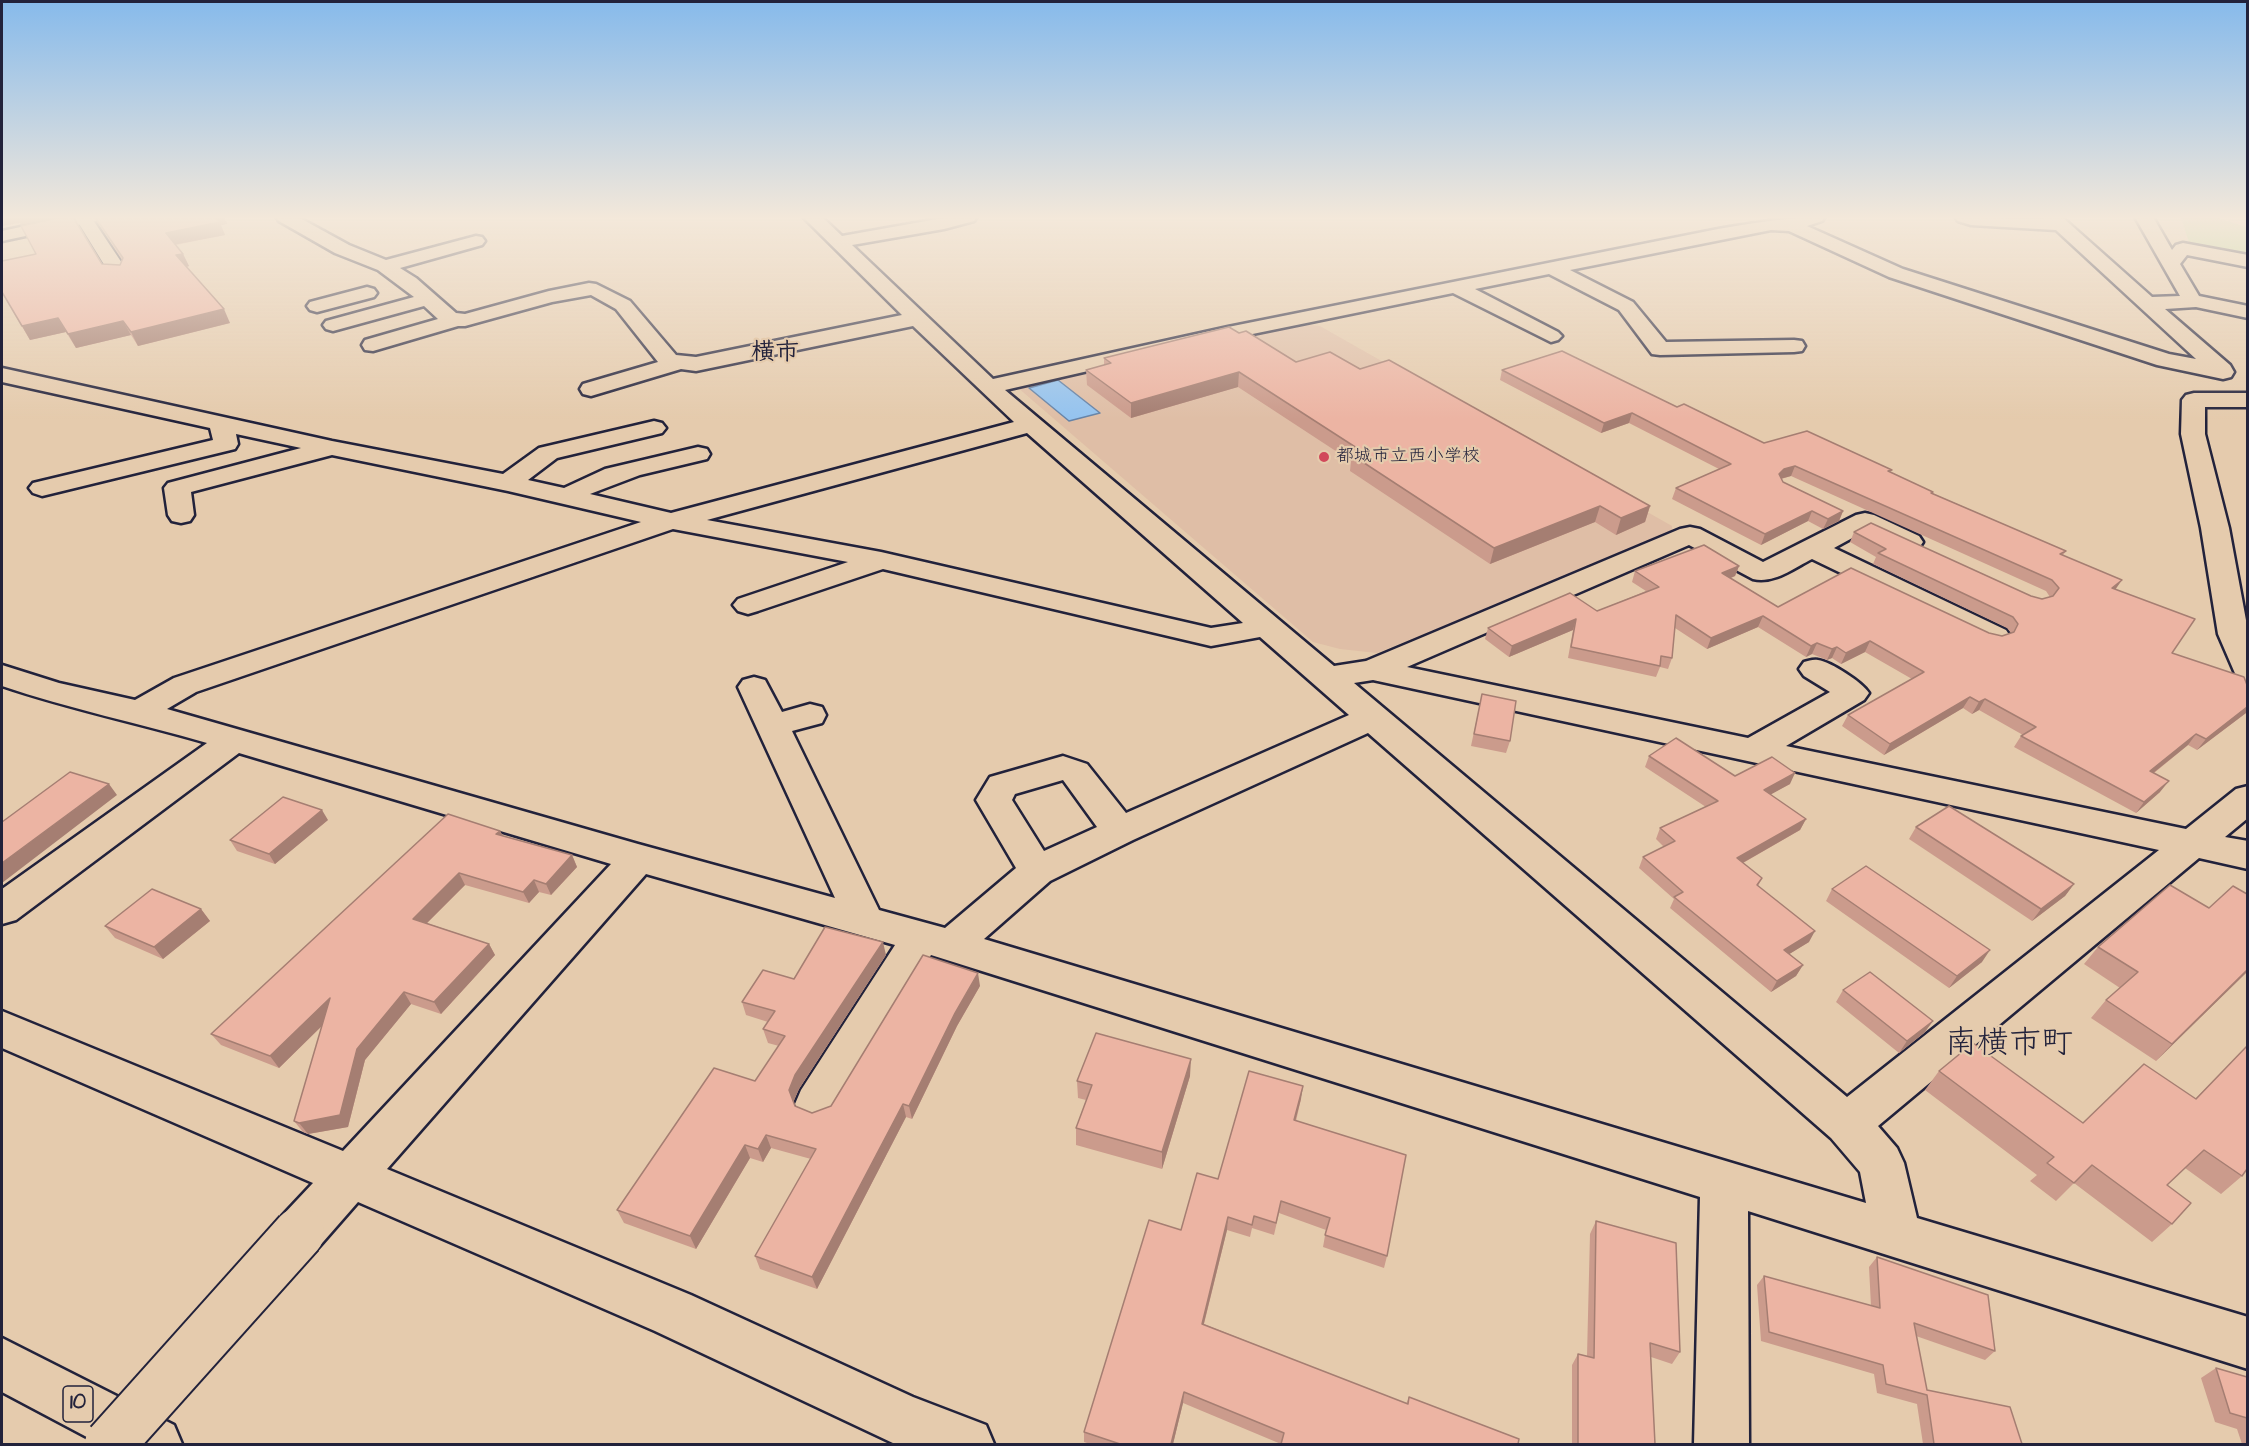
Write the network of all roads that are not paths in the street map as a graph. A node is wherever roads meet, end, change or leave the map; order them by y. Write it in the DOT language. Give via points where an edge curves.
graph roads {
  1 [pos="399,284"];
  2 [pos="412,284"];
  3 [pos="880,284"];
  4 [pos="1469,284"];
  5 [pos="1584,284"];
  6 [pos="1931,284"];
  7 [pos="2127,284"];
  8 [pos="2182,284"];
  9 [pos="1456,287"];
  10 [pos="428,299"];
  11 [pos="2191,300"];
  12 [pos="2148,303"];
  13 [pos="317,306"];
  14 [pos="2247,312"];
  15 [pos="915,319"];
  16 [pos="455,320"];
  17 [pos="333,325"];
  18 [pos="1551,336"];
  19 [pos="373,345"];
  20 [pos="1794,346"];
  21 [pos="678,363"];
  22 [pos="2222,370"];
  23 [pos="2,375"];
  24 [pos="988,387"];
  25 [pos="591,389"];
  26 [pos="2247,392"];
  27 [pos="2247,400"];
  28 [pos="221,423"];
  29 [pos="1032,424"];
  30 [pos="654,428"];
  31 [pos="332,448"];
  32 [pos="82,452"];
  33 [pos="698,454"];
  34 [pos="85,477"];
  35 [pos="508,483"];
  36 [pos="42,488"];
  37 [pos="567,497"];
  38 [pos="1833,506"];
  39 [pos="181,515"];
  40 [pos="671,521"];
  41 [pos="1865,521"];
  42 [pos="1812,548"];
  43 [pos="1929,551"];
  44 [pos="881,560"];
  45 [pos="748,604"];
  46 [pos="1265,626"];
  47 [pos="1995,636"];
  48 [pos="1815,669"];
  49 [pos="1373,670"];
  50 [pos="2247,671"];
  51 [pos="2,675"];
  52 [pos="1326,677"];
  53 [pos="754,687"];
  54 [pos="139,712"];
  55 [pos="810,715"];
  56 [pos="1372,718"];
  57 [pos="772,726"];
  58 [pos="234,740"];
  59 [pos="1754,749"];
  60 [pos="2247,798"];
  61 [pos="1120,831"];
  62 [pos="2191,843"];
  63 [pos="2247,855"];
  64 [pos="638,858"];
  65 [pos="1037,871"];
  66 [pos="2,909"];
  67 [pos="865,921"];
  68 [pos="936,941"];
  69 [pos="2,1029"];
  70 [pos="817,1104"];
  71 [pos="1847,1124"];
  72 [pos="350,1175"];
  73 [pos="1724,1183"];
  74 [pos="1897,1235"];
  75 [pos="2247,1343"];
  76 [pos="2,1364"];
  77 [pos="110,1444"];
  78 [pos="155,1444"];
  79 [pos="967,1444"];
  80 [pos="1721,1444"];
  1 -- 13 [label="main road"];
  2 -- 10 [label="main road"];
  3 -- 15 [label="main road"];
  4 -- 9 [label="main road"];
  5 -- 20 [label="main road" via="1626,306 1660,349"];
  6 -- 22 [label="main road" via="2165,360"];
  7 -- 12 [label="main road"];
  8 -- 11 [label="main road"];
  9 -- 18 [label="main road"];
  9 -- 24 [label="main road" via="1216,335"];
  10 -- 16 [label="main road"];
  10 -- 17 [label="main road"];
  11 -- 12 [label="main road" via="2184,304"];
  11 -- 14 [label="main road"];
  12 -- 22 [label="main road"];
  15 -- 21 [label="main road" via="696,364"];
  15 -- 24 [label="main road"];
  16 -- 19 [label="main road"];
  16 -- 21 [label="main road" via="596,290 622,306 669,361"];
  21 -- 25 [label="main road"];
  22 -- 26 [label="main road"];
  23 -- 28 [label="main road"];
  24 -- 29 [label="main road"];
  27 -- 50 [label="main road" via="2194,400 2193,434 2234,634"];
  28 -- 31 [label="main road"];
  28 -- 34 [label="main road" via="226,444"];
  29 -- 40 [label="main road"];
  29 -- 46 [label="main road"];
  30 -- 35 [label="main road" via="548,453"];
  31 -- 35 [label="main road"];
  31 -- 39 [label="main road" via="177,488"];
  32 -- 34 [label="main road"];
  33 -- 37 [label="main road" via="606,477"];
  34 -- 36 [label="main road"];
  35 -- 37 [label="main road"];
  37 -- 40 [label="main road"];
  38 -- 41 [label="main road"];
  40 -- 44 [label="main road"];
  40 -- 54 [label="main road" via="185,685"];
  41 -- 42 [label="main road"];
  41 -- 43 [label="main road"];
  42 -- 47 [label="main road"];
  42 -- 49 [label="main road" via="1762,573 1690,535"];
  44 -- 45 [label="main road"];
  44 -- 46 [label="main road" via="1211,637"];
  46 -- 52 [label="main road"];
  48 -- 59 [label="main road" via="1853,693"];
  49 -- 52 [label="main road"];
  49 -- 59 [label="main road"];
  51 -- 54 [label="main road" via="52,692"];
  52 -- 56 [label="main road"];
  53 -- 57 [label="main road"];
  54 -- 58 [label="main road"];
  55 -- 57 [label="main road"];
  56 -- 61 [label="main road"];
  56 -- 71 [label="main road"];
  57 -- 67 [label="main road"];
  58 -- 64 [label="main road"];
  58 -- 66 [label="main road"];
  59 -- 62 [label="main road"];
  60 -- 62 [label="main road"];
  61 -- 65 [label="main road"];
  61 -- 65 [label="main road" via="1075,772 1063,768 1002,786 994,800"];
  62 -- 63 [label="main road"];
  62 -- 71 [label="main road"];
  64 -- 67 [label="main road"];
  64 -- 72 [label="main road"];
  65 -- 68 [label="main road"];
  67 -- 68 [label="main road"];
  68 -- 70 [label="main road"];
  68 -- 73 [label="main road"];
  69 -- 72 [label="main road"];
  71 -- 74 [label="main road" via="1881,1162"];
  72 -- 77 [label="main road, bridge"];
  72 -- 79 [label="main road" via="673,1313 904,1421"];
  73 -- 74 [label="main road"];
  73 -- 80 [label="main road"];
  74 -- 75 [label="main road"];
  76 -- 78 [label="main road, 10"];
}
